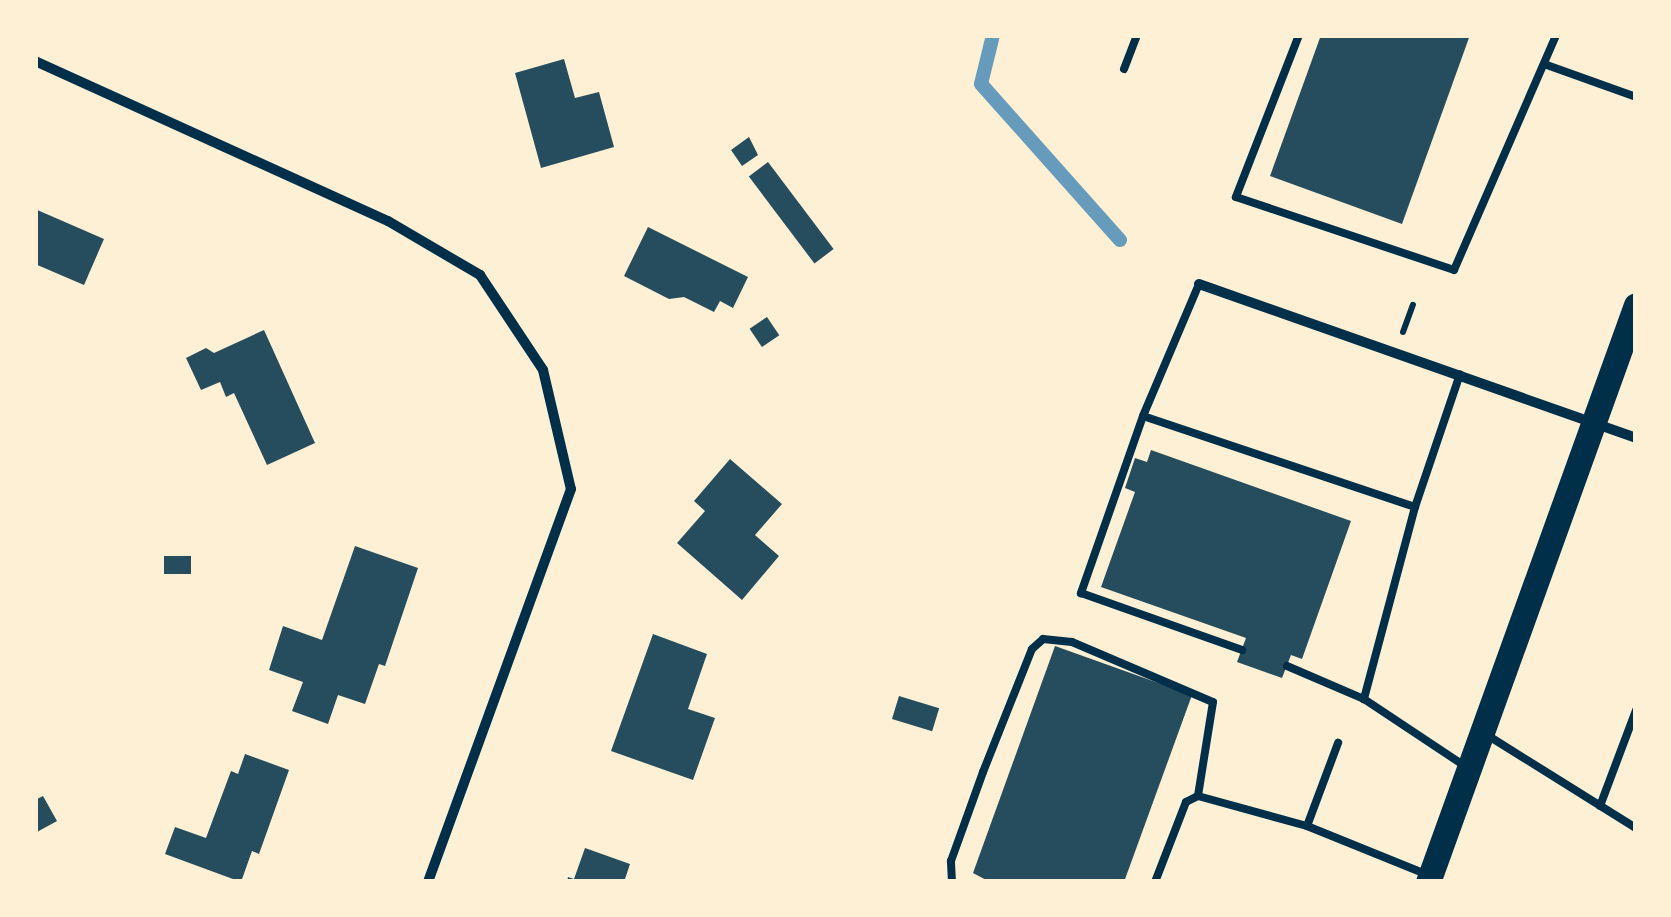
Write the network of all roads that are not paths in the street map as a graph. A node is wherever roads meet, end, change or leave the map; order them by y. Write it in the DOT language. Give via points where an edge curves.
graph roads {
  1 [pos="1137,35"];
  2 [pos="1299,35"];
  3 [pos="1556,35"];
  4 [pos="35,61"];
  5 [pos="1544,64"];
  6 [pos="1124,70"];
  7 [pos="1636,97"];
  8 [pos="1199,284"];
  9 [pos="1636,306"];
  10 [pos="1460,374"];
  11 [pos="1144,416"];
  12 [pos="1592,419"];
  13 [pos="1636,438"];
  14 [pos="1415,507"];
  15 [pos="1242,650"];
  16 [pos="1287,666"];
  17 [pos="1364,699"];
  18 [pos="1636,710"];
  19 [pos="1483,732"];
  20 [pos="1338,742"];
  21 [pos="1469,768"];
  22 [pos="1198,796"];
  23 [pos="1600,806"];
  24 [pos="1308,826"];
  25 [pos="1636,828"];
  26 [pos="1429,879"];
  27 [pos="428,882"];
  28 [pos="952,882"];
  29 [pos="1155,882"];
  1 -- 6 [label="lane"];
  2 -- 5 [label="lane" via="1236,197 1454,270"];
  3 -- 5 [label="lane"];
  4 -- 27 [label="street" via="388,221 480,276 544,370 571,489"];
  5 -- 7 [label="lane"];
  8 -- 10 [label="street"];
  8 -- 11 [label="lane"];
  9 -- 12 [label="main road"];
  10 -- 12 [label="street"];
  10 -- 14 [label="lane"];
  11 -- 14 [label="lane"];
  11 -- 15 [label="lane" via="1081,593"];
  12 -- 13 [label="street"];
  12 -- 19 [label="main road"];
  14 -- 17 [label="lane"];
  16 -- 17 [label="lane"];
  17 -- 21 [label="lane"];
  18 -- 23 [label="lane"];
  19 -- 21 [label="main road"];
  19 -- 23 [label="lane"];
  20 -- 24 [label="lane"];
  21 -- 26 [label="main road"];
  22 -- 24 [label="lane"];
  22 -- 28 [label="lane" via="1213,702 1072,642 1043,639 1032,650 984,772 951,861"];
  22 -- 29 [label="lane" via="1186,802"];
  23 -- 25 [label="lane"];
  24 -- 26 [label="lane"];
}
